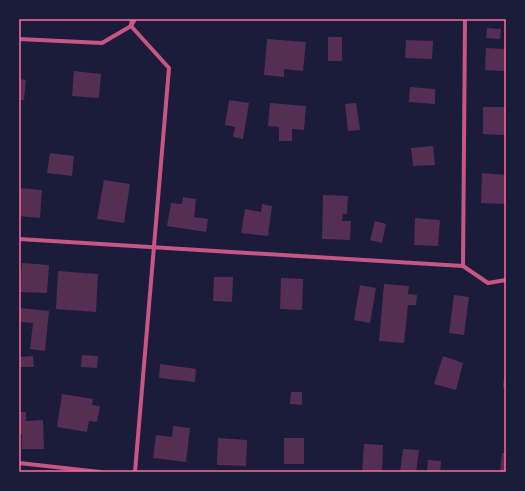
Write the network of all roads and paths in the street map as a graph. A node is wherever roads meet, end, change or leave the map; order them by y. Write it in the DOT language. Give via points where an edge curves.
graph roads {
  1 [pos="132,19"];
  2 [pos="136,19"];
  3 [pos="465,19"];
  4 [pos="130,26"];
  5 [pos="19,39"];
  6 [pos="19,239"];
  7 [pos="154,247"];
  8 [pos="463,266"];
  9 [pos="506,280"];
  10 [pos="19,462"];
  11 [pos="100,472"];
  12 [pos="135,472"];
  1 -- 4 [label="street"];
  2 -- 4 [label="street"];
  3 -- 8 [label="street"];
  4 -- 5 [label="street" via="102,43"];
  4 -- 7 [label="street" via="169,68"];
  6 -- 7 [label="street"];
  7 -- 8 [label="street"];
  7 -- 12 [label="street"];
  8 -- 9 [label="street" via="488,283"];
  10 -- 11 [label="street"];
}
